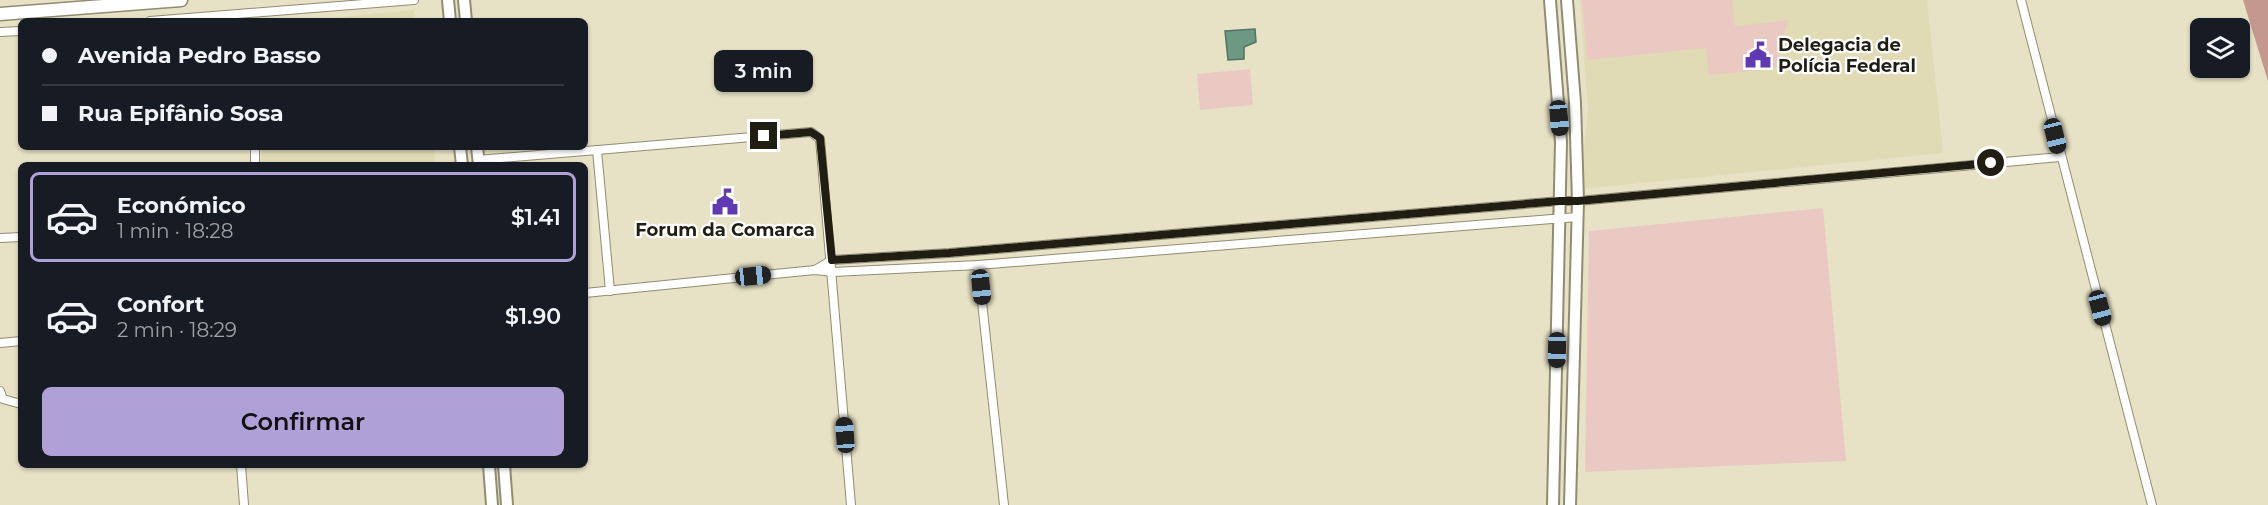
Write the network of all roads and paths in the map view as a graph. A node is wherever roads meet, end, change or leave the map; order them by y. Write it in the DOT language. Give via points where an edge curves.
graph roads {
  1 [pos="181,0"];
  2 [pos="414,0"];
  3 [pos="448,0"];
  4 [pos="464,0"];
  5 [pos="1550,0"];
  6 [pos="1567,0"];
  7 [pos="2021,0"];
  8 [pos="268,12"];
  9 [pos="0,14"];
  10 [pos="189,18"];
  11 [pos="267,18"];
  12 [pos="450,18"];
  13 [pos="466,18"];
  14 [pos="18,31"];
  15 [pos="0,33"];
  16 [pos="1553,47"];
  17 [pos="1572,49"];
  18 [pos="597,150"];
  19 [pos="2060,157"];
  20 [pos="487,162"];
  21 [pos="1560,201"];
  22 [pos="1578,201"];
  23 [pos="1559,217"];
  24 [pos="1577,217"];
  25 [pos="18,237"];
  26 [pos="0,238"];
  27 [pos="832,260"];
  28 [pos="978,265"];
  29 [pos="814,270"];
  30 [pos="833,272"];
  31 [pos="610,291"];
  32 [pos="588,293"];
  33 [pos="18,341"];
  34 [pos="0,343"];
  35 [pos="0,391"];
  36 [pos="18,403"];
  37 [pos="241,468"];
  38 [pos="489,468"];
  39 [pos="504,468"];
  40 [pos="244,505"];
  41 [pos="492,505"];
  42 [pos="507,505"];
  43 [pos="851,505"];
  44 [pos="1004,505"];
  45 [pos="1553,505"];
  46 [pos="1570,505"];
  47 [pos="2152,505"];
  1 -- 9 [label="main road"];
  2 -- 8 [label="street"];
  3 -- 12 [label="main road"];
  4 -- 13 [label="main road"];
  5 -- 16 [label="main road"];
  6 -- 17 [label="main road"];
  7 -- 19 [label="street"];
  8 -- 10 [label="street"];
  8 -- 11 [label="street"];
  14 -- 15 [label="street"];
  16 -- 17 [label="main road" via="1564,52"];
  16 -- 21 [label="main road" via="1561,142"];
  17 -- 22 [label="main road"];
  18 -- 20 [label="street"];
  18 -- 27 [label="street" via="811,132 820,138"];
  18 -- 31 [label="street"];
  19 -- 22 [label="street"];
  19 -- 47 [label="street"];
  21 -- 22 [label="street"];
  21 -- 23 [label="main road"];
  21 -- 27 [label="street"];
  22 -- 24 [label="main road"];
  23 -- 24 [label="street"];
  23 -- 28 [label="street"];
  23 -- 45 [label="main road"];
  24 -- 46 [label="main road"];
  25 -- 26 [label="street"];
  27 -- 29 [label="street"];
  27 -- 30 [label="street"];
  28 -- 30 [label="street"];
  28 -- 44 [label="street"];
  29 -- 30 [label="street"];
  29 -- 31 [label="street"];
  30 -- 43 [label="street"];
  31 -- 32 [label="street"];
  33 -- 34 [label="street"];
  35 -- 36 [label="street" via="3,399"];
  37 -- 40 [label="street"];
  38 -- 41 [label="main road"];
  39 -- 42 [label="main road"];
}
